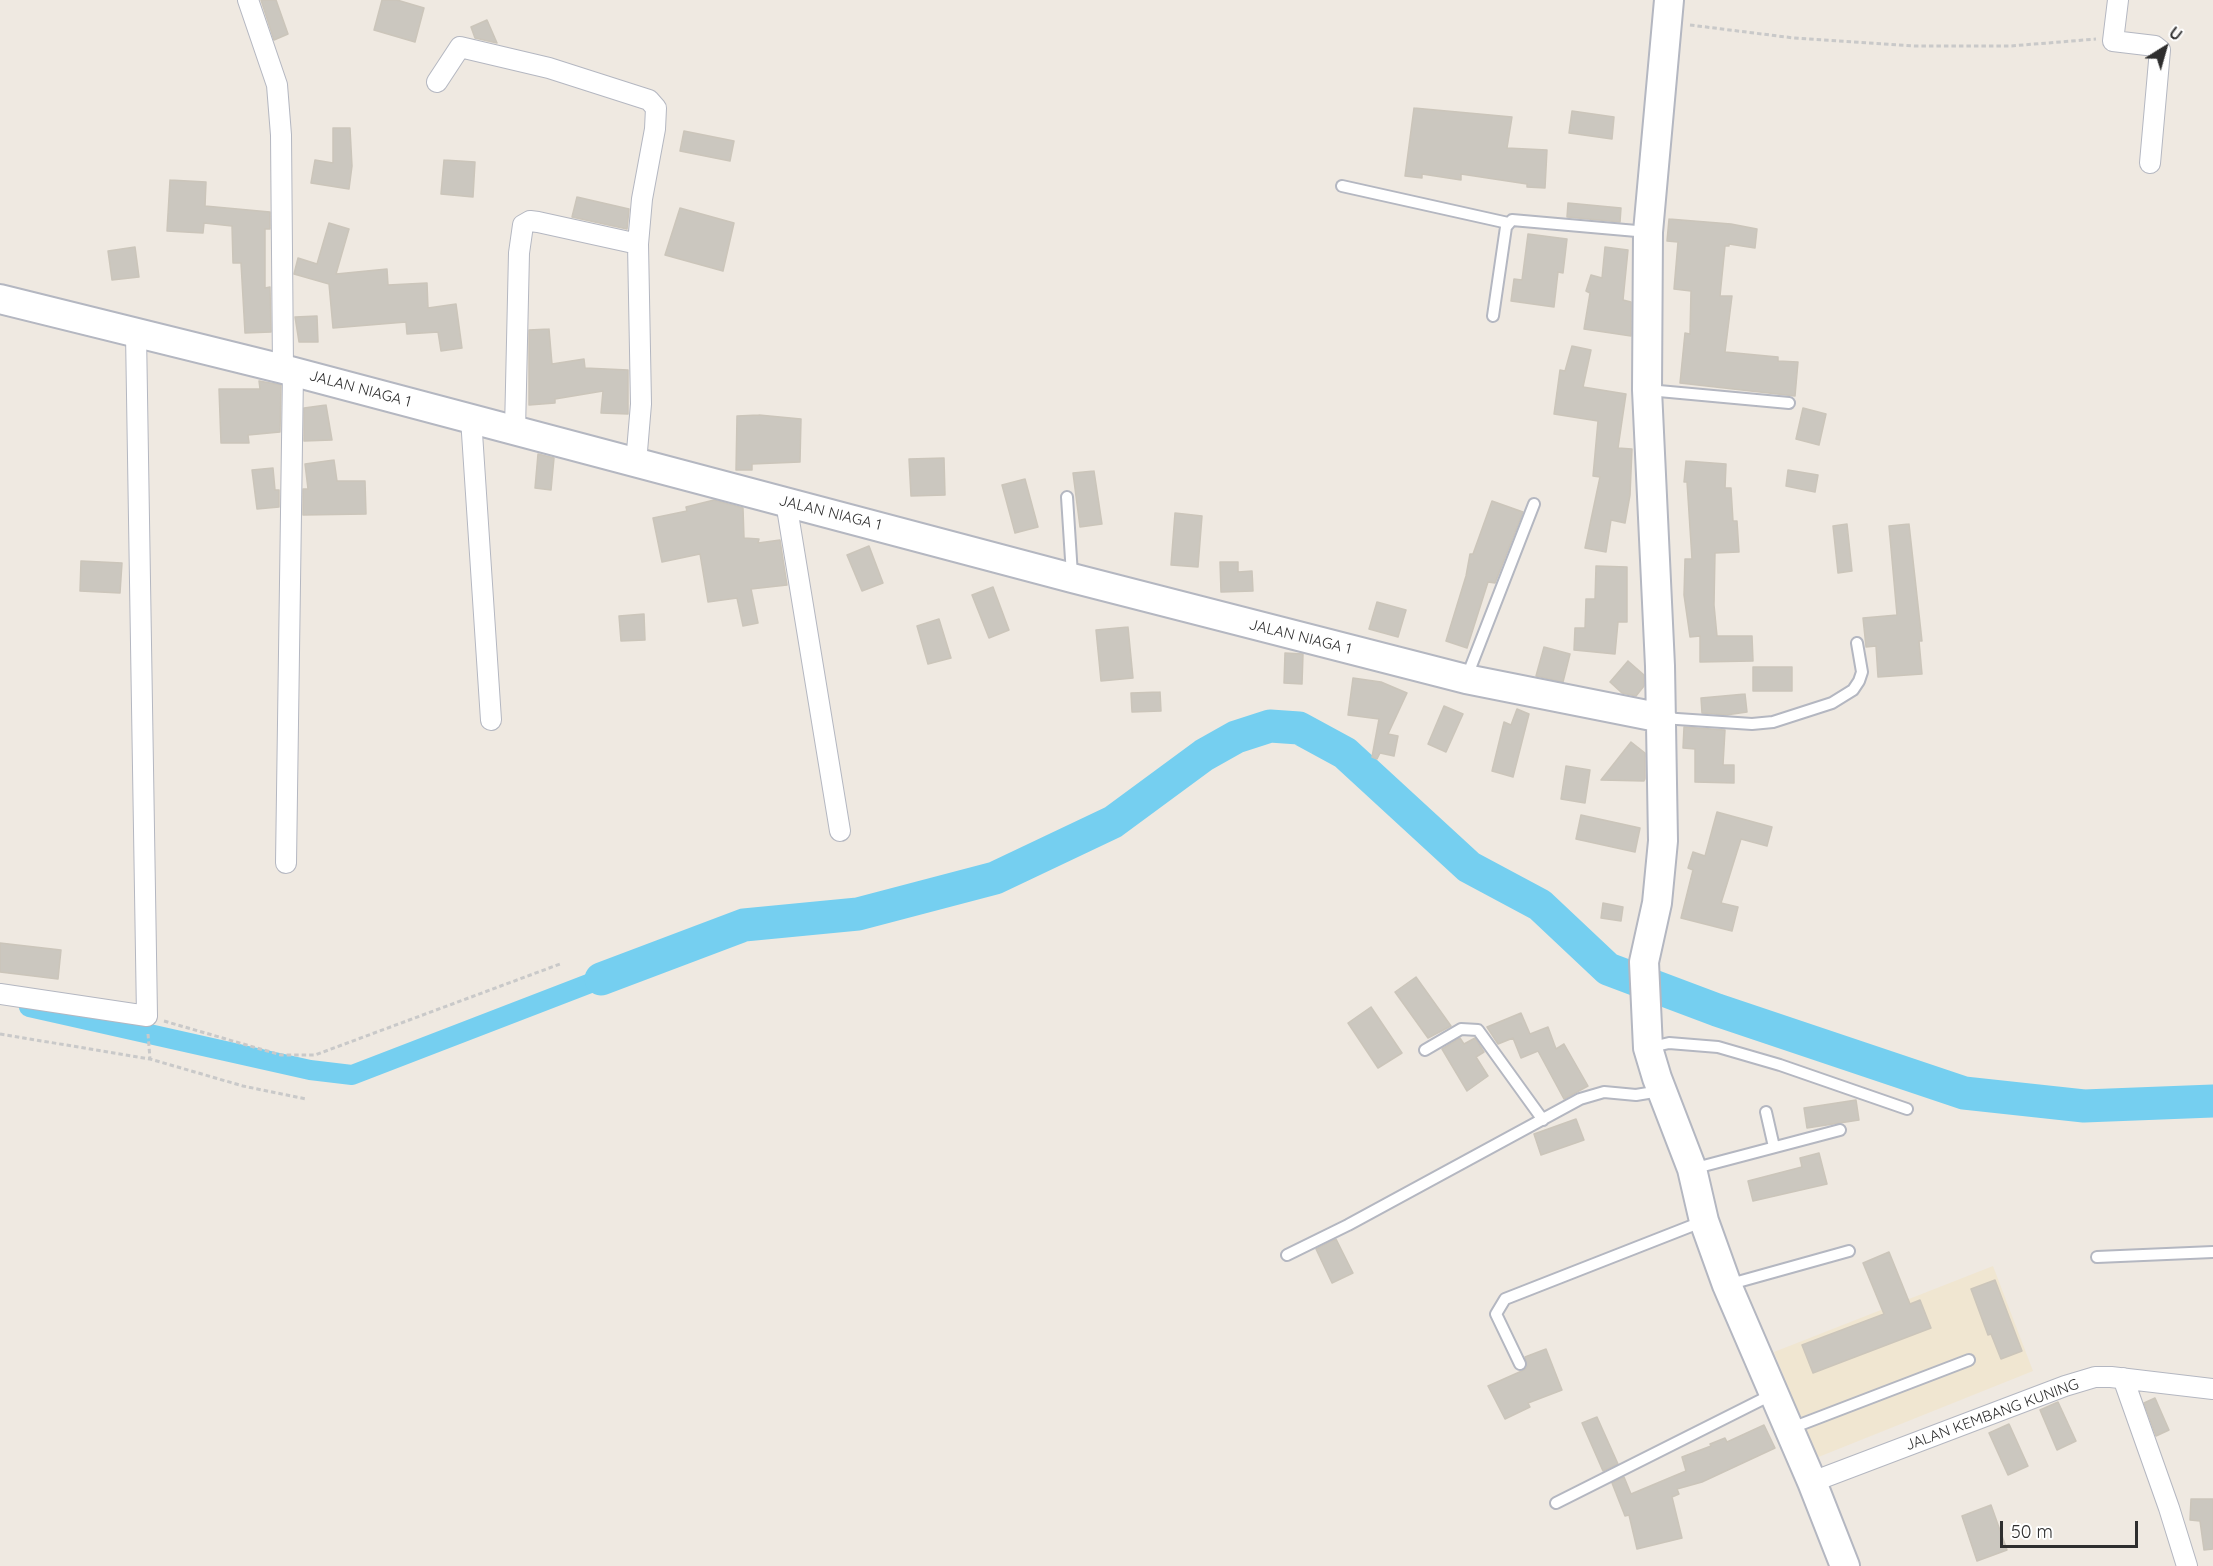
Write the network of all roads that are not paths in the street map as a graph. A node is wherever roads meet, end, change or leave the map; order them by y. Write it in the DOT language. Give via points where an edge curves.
graph roads {
  1 [pos="248,0"];
  2 [pos="2118,0"];
  3 [pos="1668,11"];
  4 [pos="437,82"];
  5 [pos="2150,164"];
  6 [pos="1342,186"];
  7 [pos="1508,223"];
  8 [pos="1648,232"];
  9 [pos="638,244"];
  10 [pos="0,299"];
  11 [pos="1493,316"];
  12 [pos="136,333"];
  13 [pos="288,370"];
  14 [pos="1647,390"];
  15 [pos="1789,403"];
  16 [pos="471,418"];
  17 [pos="515,430"];
  18 [pos="636,463"];
  19 [pos="1067,497"];
  20 [pos="786,502"];
  21 [pos="1534,504"];
  22 [pos="1072,578"];
  23 [pos="1857,643"];
  24 [pos="1466,679"];
  25 [pos="1662,718"];
  26 [pos="492,720"];
  27 [pos="840,831"];
  28 [pos="286,863"];
  29 [pos="0,994"];
  30 [pos="1647,1035"];
  31 [pos="1425,1050"];
  32 [pos="1663,1090"];
  33 [pos="1907,1109"];
  34 [pos="1766,1112"];
  35 [pos="1543,1120"];
  36 [pos="1840,1130"];
  37 [pos="1774,1147"];
  38 [pos="1692,1169"];
  39 [pos="1704,1221"];
  40 [pos="1849,1251"];
  41 [pos="2213,1252"];
  42 [pos="1287,1255"];
  43 [pos="2097,1257"];
  44 [pos="1727,1285"];
  45 [pos="1969,1360"];
  46 [pos="1520,1364"];
  47 [pos="2122,1378"];
  48 [pos="2213,1389"];
  49 [pos="1773,1394"];
  50 [pos="1789,1430"];
  51 [pos="1812,1482"];
  52 [pos="1556,1503"];
  53 [pos="1845,1566"];
  54 [pos="2187,1566"];
  1 -- 13 [label="street" via="277,85"];
  2 -- 5 [label="street" via="2113,38 2116,43 2155,46 2160,50"];
  3 -- 8 [label="street"];
  4 -- 9 [label="street" via="460,47 549,68 649,100 656,108 655,129"];
  6 -- 7 [label="lane"];
  7 -- 8 [label="lane" via="1518,220"];
  7 -- 11 [label="lane"];
  8 -- 14 [label="street"];
  9 -- 17 [label="street" via="538,222 523,225"];
  9 -- 18 [label="street" via="640,404"];
  10 -- 12 [label="street, JALAN NIAGA 1"];
  12 -- 13 [label="street, JALAN NIAGA 1"];
  12 -- 29 [label="street" via="147,1016"];
  13 -- 16 [label="street, JALAN NIAGA 1"];
  13 -- 28 [label="street"];
  14 -- 15 [label="lane"];
  14 -- 25 [label="street"];
  16 -- 17 [label="street, JALAN NIAGA 1"];
  16 -- 26 [label="street"];
  17 -- 18 [label="street, JALAN NIAGA 1"];
  18 -- 20 [label="street, JALAN NIAGA 1"];
  19 -- 22 [label="lane"];
  20 -- 22 [label="street, JALAN NIAGA 1"];
  20 -- 27 [label="street"];
  21 -- 24 [label="lane"];
  22 -- 24 [label="street, JALAN NIAGA 1"];
  23 -- 25 [label="lane" via="1862,672 1859,681 1832,703 1773,722 1752,724"];
  24 -- 25 [label="street, JALAN NIAGA 1"];
  25 -- 30 [label="street" via="1663,841 1661,875 1644,962"];
  30 -- 32 [label="street"];
  30 -- 33 [label="lane" via="1669,1043 1718,1047"];
  31 -- 35 [label="lane" via="1461,1029 1478,1030"];
  32 -- 35 [label="lane" via="1636,1095 1604,1092"];
  32 -- 38 [label="street"];
  34 -- 37 [label="lane"];
  35 -- 42 [label="lane"];
  36 -- 37 [label="lane"];
  37 -- 38 [label="lane"];
  38 -- 39 [label="street"];
  39 -- 44 [label="street"];
  39 -- 46 [label="lane" via="1505,1299 1496,1314"];
  40 -- 44 [label="lane"];
  41 -- 43 [label="lane"];
  44 -- 49 [label="street"];
  45 -- 50 [label="lane"];
  47 -- 48 [label="street, JALAN KEMBANG KUNING"];
  47 -- 51 [label="street, JALAN KEMBANG KUNING" via="2096,1377 2064,1386"];
  47 -- 54 [label="street"];
  49 -- 50 [label="street"];
  49 -- 52 [label="lane"];
  50 -- 51 [label="street"];
  51 -- 53 [label="street"];
}
